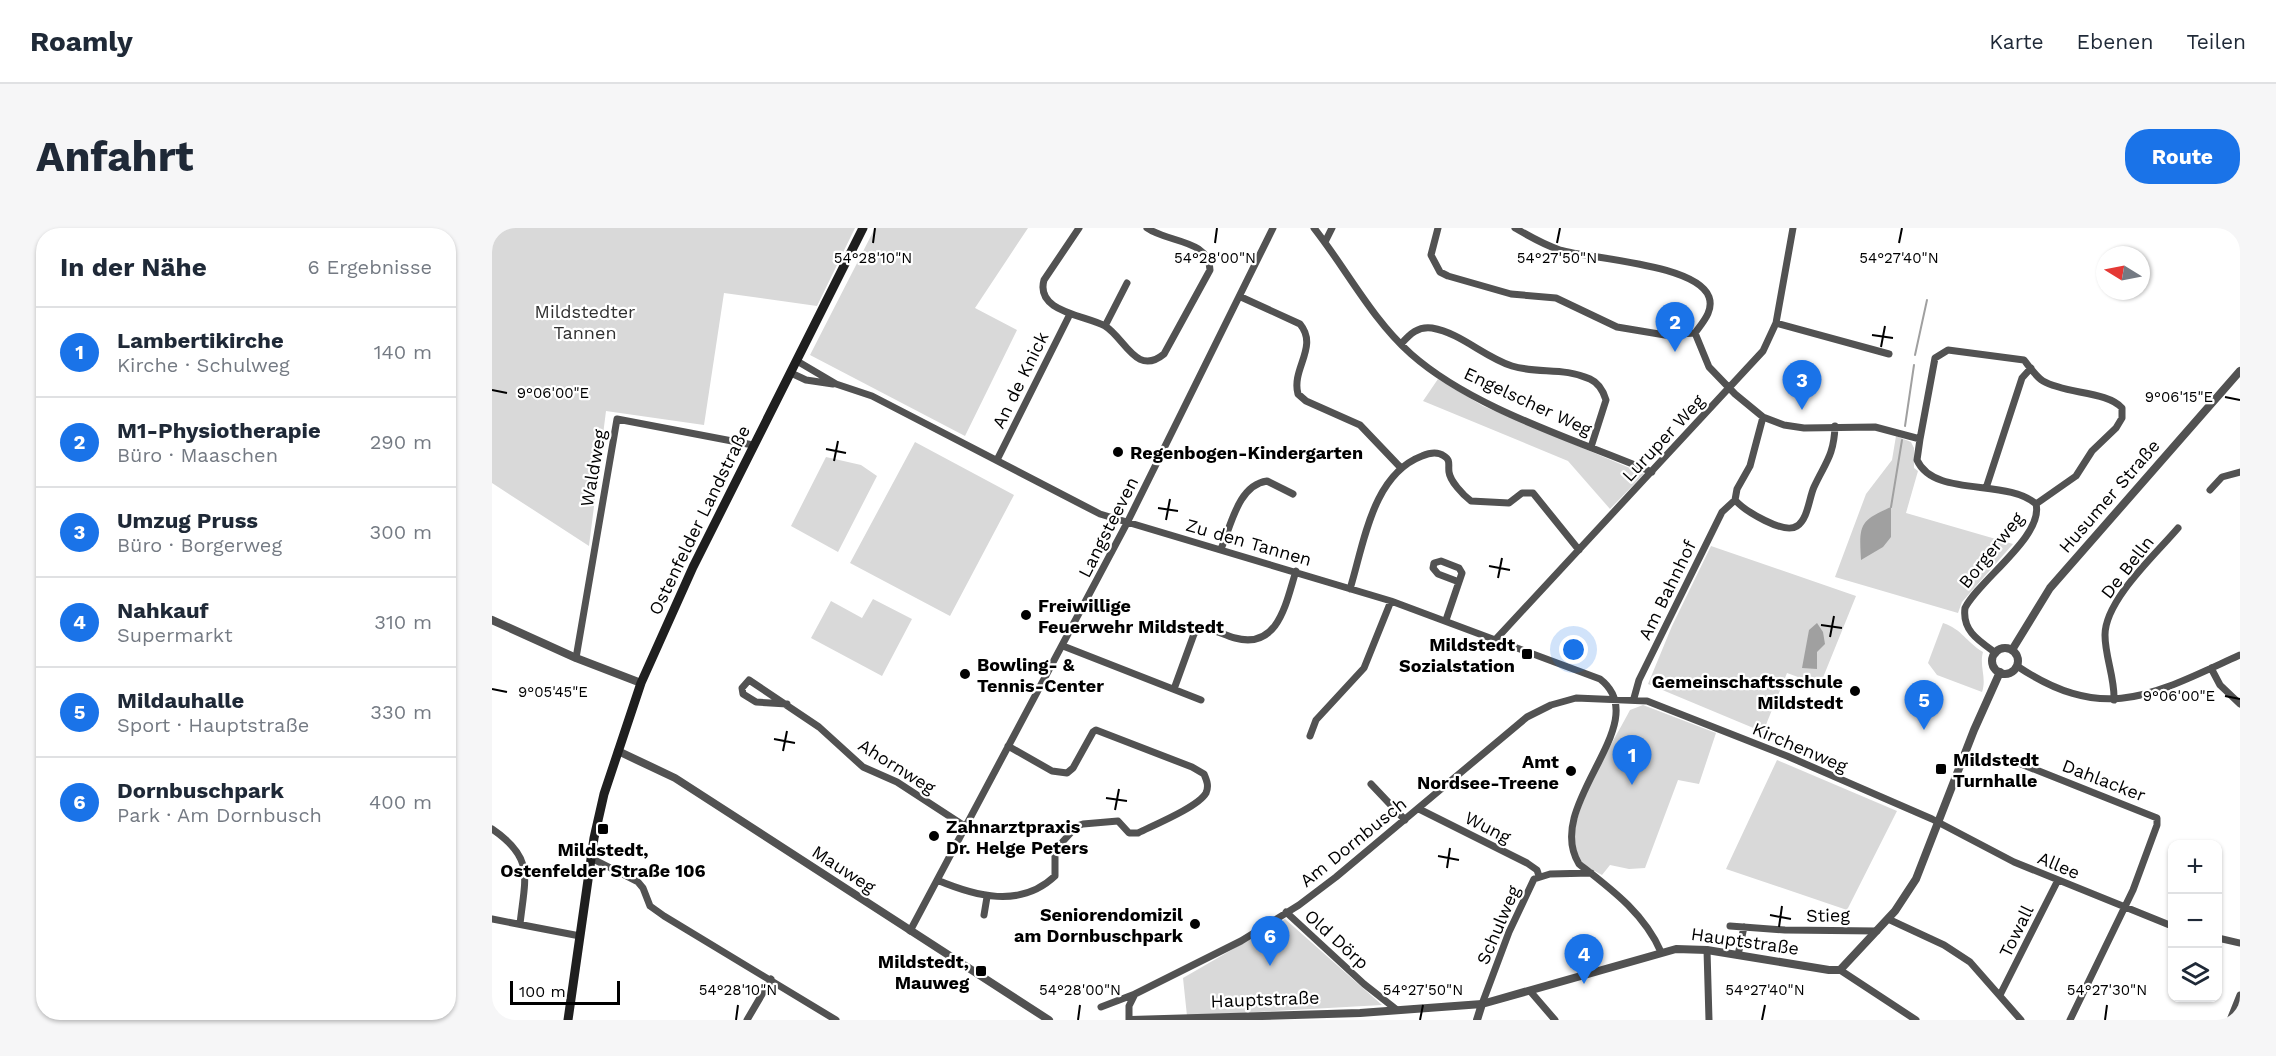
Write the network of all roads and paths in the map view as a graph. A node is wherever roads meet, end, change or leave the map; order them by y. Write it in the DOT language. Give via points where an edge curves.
graph roads {
  1 [pos="863,228"];
  2 [pos="1079,228"];
  3 [pos="1147,228"];
  4 [pos="1273,228"];
  5 [pos="1314,228"];
  6 [pos="1332,228"];
  7 [pos="1438,228"];
  8 [pos="1515,228"];
  9 [pos="1793,228"];
  10 [pos="1325,242"];
  11 [pos="1127,283"];
  12 [pos="1241,297"];
  13 [pos="1070,314"];
  14 [pos="1776,324"];
  15 [pos="1105,326"];
  16 [pos="1695,333"];
  17 [pos="1401,344"];
  18 [pos="1889,354"];
  19 [pos="797,361"];
  20 [pos="2031,368"];
  21 [pos="2240,371"];
  22 [pos="791,373"];
  23 [pos="836,384"];
  24 [pos="1731,388"];
  25 [pos="1763,417"];
  26 [pos="1835,426"];
  27 [pos="1920,439"];
  28 [pos="753,445"];
  29 [pos="1591,447"];
  30 [pos="997,460"];
  31 [pos="1401,468"];
  32 [pos="1652,472"];
  33 [pos="2240,472"];
  34 [pos="1986,488"];
  35 [pos="2210,490"];
  36 [pos="1293,494"];
  37 [pos="1735,500"];
  38 [pos="2036,504"];
  39 [pos="1127,523"];
  40 [pos="2178,528"];
  41 [pos="1221,549"];
  42 [pos="1579,550"];
  43 [pos="1296,571"];
  44 [pos="1459,582"];
  45 [pos="1350,589"];
  46 [pos="1391,601"];
  47 [pos="492,620"];
  48 [pos="1446,620"];
  49 [pos="1497,638"];
  50 [pos="1063,646"];
  51 [pos="2012,650"];
  52 [pos="1996,653"];
  53 [pos="2240,655"];
  54 [pos="576,658"];
  55 [pos="2017,666"];
  56 [pos="2211,668"];
  57 [pos="2000,672"];
  58 [pos="642,683"];
  59 [pos="1174,689"];
  60 [pos="1614,698"];
  61 [pos="1634,698"];
  62 [pos="1201,700"];
  63 [pos="2114,700"];
  64 [pos="787,704"];
  65 [pos="2240,704"];
  66 [pos="1310,736"];
  67 [pos="1008,746"];
  68 [pos="618,751"];
  69 [pos="2016,762"];
  70 [pos="1371,784"];
  71 [pos="1419,808"];
  72 [pos="1406,820"];
  73 [pos="1938,824"];
  74 [pos="966,827"];
  75 [pos="492,829"];
  76 [pos="591,858"];
  77 [pos="1591,873"];
  78 [pos="1539,876"];
  79 [pos="937,880"];
  80 [pos="2058,880"];
  81 [pos="987,897"];
  82 [pos="2125,909"];
  83 [pos="1286,912"];
  84 [pos="984,915"];
  85 [pos="492,919"];
  86 [pos="1888,919"];
  87 [pos="520,924"];
  88 [pos="2168,925"];
  89 [pos="1730,926"];
  90 [pos="1744,927"];
  91 [pos="910,931"];
  92 [pos="1877,931"];
  93 [pos="580,936"];
  94 [pos="2222,939"];
  95 [pos="2240,943"];
  96 [pos="1707,950"];
  97 [pos="1661,951"];
  98 [pos="1738,956"];
  99 [pos="1840,970"];
  100 [pos="771,979"];
  101 [pos="1530,991"];
  102 [pos="1135,994"];
  103 [pos="2001,995"];
  104 [pos="2240,995"];
  105 [pos="1482,1004"];
  106 [pos="1101,1007"];
  107 [pos="1397,1010"];
  108 [pos="568,1020"];
  109 [pos="747,1020"];
  110 [pos="836,1020"];
  111 [pos="1048,1020"];
  112 [pos="1130,1020"];
  113 [pos="1477,1020"];
  114 [pos="1555,1020"];
  115 [pos="1709,1020"];
  116 [pos="1916,1020"];
  117 [pos="2021,1020"];
  118 [pos="2070,1020"];
  119 [pos="2230,1020"];
  1 -- 19 [label="main road, Ostenfelder Landstraße"];
  2 -- 13 [label="street" via="1042,288 1054,306"];
  3 -- 15 [label="street" via="1198,248 1209,260 1210,270 1157,360 1141,360 1130,353"];
  4 -- 12 [label="street, Langsteeven"];
  5 -- 10 [label="street, Engelscher Weg"];
  6 -- 10 [label="street"];
  7 -- 16 [label="street" via="1431,255 1440,272 1448,276 1511,294 1557,298 1617,327 1673,335"];
  8 -- 16 [label="street" via="1557,249 1648,264 1704,288 1711,303 1709,314"];
  9 -- 14 [label="street, Luruper Weg"];
  10 -- 17 [label="street, Engelscher Weg" via="1373,312"];
  11 -- 15 [label="street"];
  12 -- 31 [label="street" via="1300,324 1306,331 1308,346 1297,378 1298,394 1360,425"];
  12 -- 39 [label="street, Langsteeven"];
  13 -- 15 [label="street"];
  13 -- 30 [label="street, An de Knick"];
  14 -- 18 [label="street"];
  14 -- 24 [label="street, Luruper Weg" via="1763,351"];
  16 -- 24 [label="street" via="1709,367"];
  17 -- 29 [label="street, Engelscher Weg" via="1426,366 1489,404"];
  17 -- 29 [label="street" via="1419,328 1431,328 1514,367 1562,371 1593,380 1606,400"];
  19 -- 22 [label="main road, Ostenfelder Landstraße"];
  19 -- 23 [label="street, Zu den Tannen"];
  20 -- 27 [label="street, Borgerweg" via="2024,360 2011,357 1948,350 1939,353 1932,366"];
  20 -- 34 [label="street" via="2022,378"];
  20 -- 38 [label="street" via="2042,381 2090,396 2111,398 2122,408 2116,428 2092,452 2076,476"];
  21 -- 51 [label="street, Husumer Straße" via="2050,588"];
  22 -- 23 [label="street, Zu den Tannen" via="822,384"];
  22 -- 28 [label="main road, Ostenfelder Landstraße"];
  23 -- 30 [label="street, Zu den Tannen" via="873,396"];
  24 -- 25 [label="street"];
  24 -- 32 [label="street, Luruper Weg"];
  25 -- 26 [label="street" via="1804,428"];
  25 -- 37 [label="street, Am Bahnhof" via="1750,466"];
  26 -- 27 [label="street" via="1875,427"];
  26 -- 37 [label="street" via="1833,454 1797,526 1789,529 1775,525"];
  27 -- 34 [label="street, Borgerweg" via="1917,460 1928,474"];
  28 -- 54 [label="street, Waldweg" via="617,419"];
  28 -- 58 [label="main road, Ostenfelder Landstraße"];
  29 -- 32 [label="street, Engelscher Weg"];
  30 -- 39 [label="street, Zu den Tannen" via="1078,505"];
  31 -- 42 [label="street" via="1414,459 1438,453 1449,460 1450,475 1471,501 1509,503 1522,493 1533,492"];
  31 -- 45 [label="street" via="1381,493"];
  32 -- 42 [label="street, Luruper Weg"];
  33 -- 35 [label="street" via="2222,477"];
  34 -- 38 [label="street, Borgerweg" via="2014,493"];
  36 -- 41 [label="street" via="1267,481 1250,488"];
  37 -- 61 [label="street, Am Bahnhof" via="1722,512"];
  38 -- 52 [label="street, Borgerweg" via="2037,518 2029,532 1965,608 1966,626"];
  39 -- 41 [label="street, Zu den Tannen"];
  39 -- 50 [label="street, Langsteeven"];
  40 -- 63 [label="street, De Belln" via="2117,600 2109,615 2105,633"];
  41 -- 43 [label="street, Zu den Tannen"];
  42 -- 49 [label="street, Luruper Weg"];
  43 -- 45 [label="street, Zu den Tannen"];
  43 -- 59 [label="street" via="1281,618 1268,635 1245,640 1198,628"];
  44 -- 48 [label="street"];
  45 -- 46 [label="street, Zu den Tannen"];
  46 -- 48 [label="street, Zu den Tannen"];
  46 -- 66 [label="street" via="1364,668 1316,720"];
  47 -- 54 [label="street"];
  48 -- 49 [label="street, Zu den Tannen"];
  49 -- 60 [label="street" via="1600,679 1609,686"];
  50 -- 59 [label="street"];
  50 -- 67 [label="street, Langsteeven"];
  51 -- 52 [label="street"];
  51 -- 55 [label="street"];
  52 -- 57 [label="street" via="1993,663"];
  53 -- 56 [label="street"];
  54 -- 58 [label="street"];
  55 -- 57 [label="street" via="2010,673"];
  55 -- 63 [label="street" via="2070,694"];
  56 -- 63 [label="street" via="2161,691"];
  56 -- 65 [label="street" via="2220,685"];
  57 -- 73 [label="street"];
  58 -- 68 [label="main road, Ostenfelder Landstraße"];
  59 -- 62 [label="street"];
  60 -- 61 [label="street, Kirchenweg"];
  60 -- 71 [label="street, Am Dornbusch" via="1576,699 1527,717"];
  60 -- 77 [label="street" via="1613,732 1572,820 1573,855"];
  61 -- 73 [label="street, Kirchenweg" via="1787,756"];
  64 -- 64 [label="street, Ahornweg" via="755,682 749,680 742,688 751,701"];
  64 -- 74 [label="street, Ahornweg" via="863,767 897,782"];
  67 -- 74 [label="street, Langsteeven"];
  67 -- 81 [label="street" via="1052,771 1067,773 1096,730 1192,767 1204,774 1207,789 1194,803 1138,833 1129,833 1118,821 1111,820 1077,826 1055,850 1056,873 1050,881 1021,894"];
  68 -- 76 [label="main road, Ostenfelder Landstraße"];
  68 -- 91 [label="street, Mauweg" via="675,778"];
  69 -- 82 [label="street, Dahlacker" via="2157,818"];
  70 -- 72 [label="street"];
  71 -- 72 [label="street, Am Dornbusch"];
  71 -- 78 [label="street, Wung" via="1527,863"];
  72 -- 83 [label="street, Am Dornbusch"];
  73 -- 80 [label="street, Allee"];
  73 -- 86 [label="street" via="1916,879"];
  74 -- 79 [label="street, Langsteeven"];
  75 -- 87 [label="street" via="519,851 524,864"];
  76 -- 93 [label="main road, Ostenfelder Landstraße"];
  76 -- 100 [label="street" via="638,882 650,906 664,916"];
  77 -- 78 [label="street, Schulweg"];
  77 -- 97 [label="street" via="1641,918"];
  78 -- 105 [label="street, Schulweg" via="1528,889"];
  79 -- 81 [label="street"];
  79 -- 91 [label="street, Langsteeven"];
  80 -- 82 [label="street, Allee"];
  80 -- 103 [label="street, Towall"];
  81 -- 84 [label="street"];
  82 -- 88 [label="street, Allee"];
  82 -- 118 [label="street"];
  83 -- 102 [label="street, Am Dornbusch" via="1240,941"];
  83 -- 107 [label="street, Old Dörp"];
  85 -- 87 [label="street"];
  86 -- 92 [label="street"];
  86 -- 103 [label="street" via="1970,962"];
  87 -- 93 [label="street"];
  89 -- 90 [label="street, Stieg"];
  90 -- 92 [label="street, Stieg"];
  90 -- 98 [label="street"];
  91 -- 111 [label="street, Mauweg"];
  92 -- 99 [label="street"];
  93 -- 108 [label="main road, Ostenfelder Landstraße"];
  94 -- 95 [label="street"];
  96 -- 97 [label="street, Hauptstraße"];
  96 -- 98 [label="street, Hauptstraße"];
  96 -- 115 [label="street"];
  97 -- 101 [label="street, Hauptstraße"];
  98 -- 99 [label="street, Hauptstraße"];
  99 -- 116 [label="street"];
  100 -- 109 [label="street"];
  100 -- 110 [label="street"];
  101 -- 105 [label="street, Hauptstraße"];
  101 -- 114 [label="street"];
  102 -- 106 [label="street, Am Dornbusch"];
  102 -- 112 [label="street"];
  103 -- 117 [label="street"];
  104 -- 119 [label="street"];
  105 -- 107 [label="street, Hauptstraße"];
  105 -- 113 [label="street"];
  107 -- 112 [label="street, Hauptstraße"];
}
